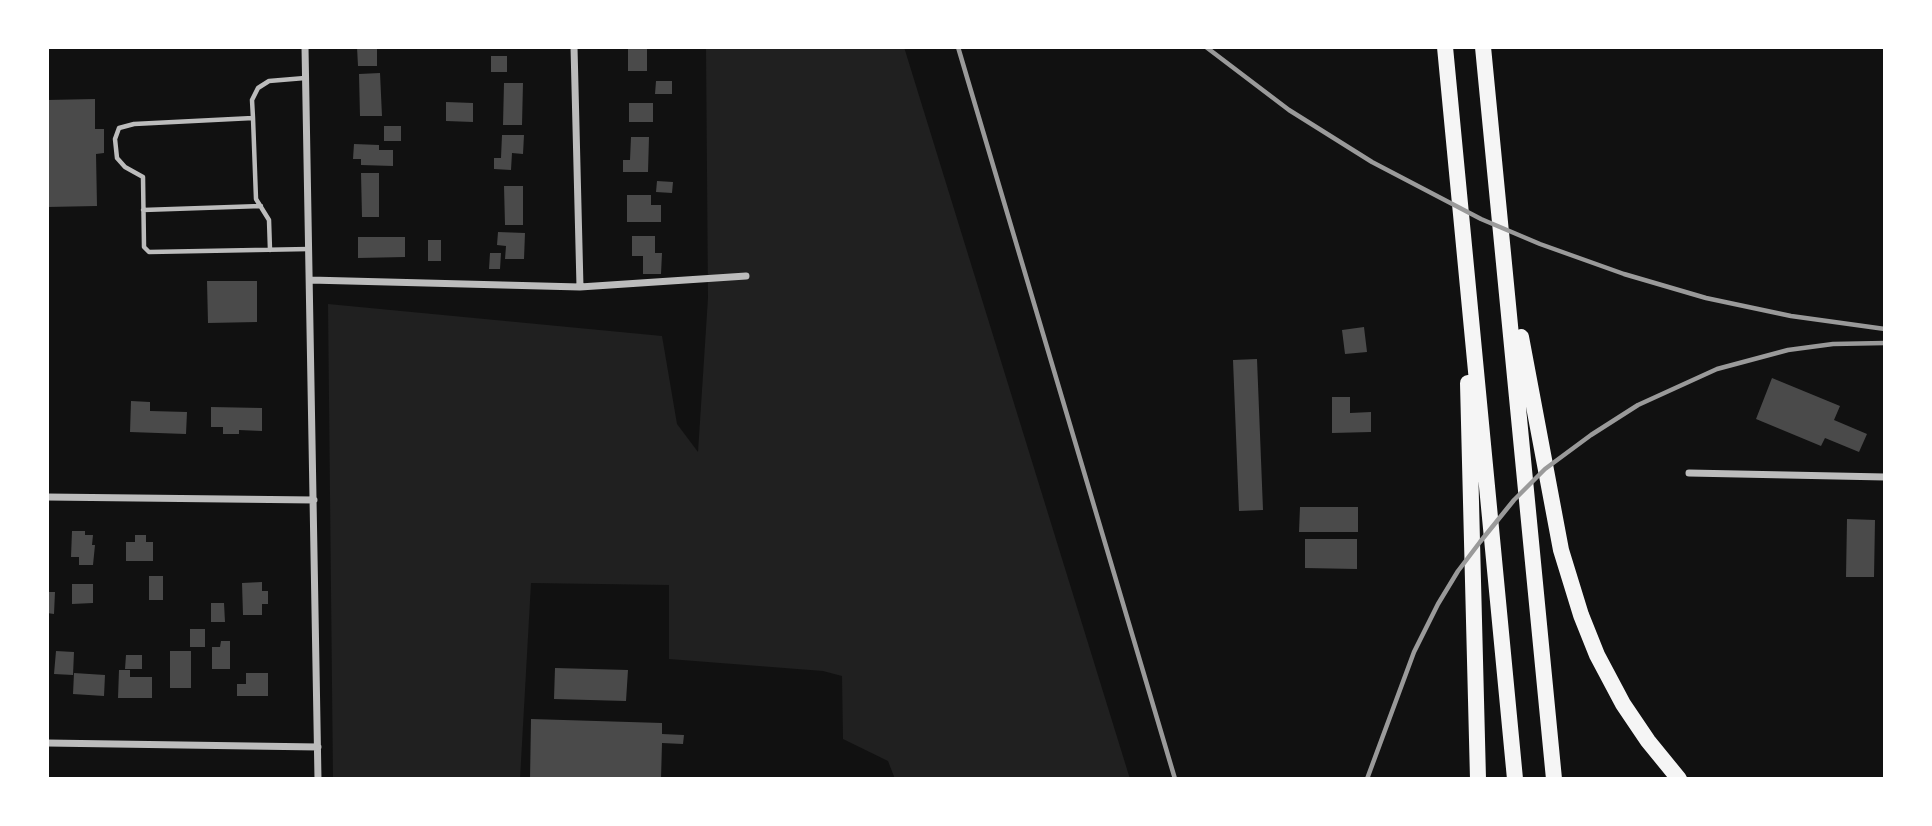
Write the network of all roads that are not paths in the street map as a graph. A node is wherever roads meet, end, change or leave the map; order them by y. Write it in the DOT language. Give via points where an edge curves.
graph roads {
  1 [pos="305,47"];
  2 [pos="574,47"];
  3 [pos="1444,47"];
  4 [pos="1483,47"];
  5 [pos="306,77"];
  6 [pos="253,118"];
  7 [pos="262,206"];
  8 [pos="143,210"];
  9 [pos="1503,248"];
  10 [pos="310,249"];
  11 [pos="270,250"];
  12 [pos="1465,265"];
  13 [pos="746,276"];
  14 [pos="310,280"];
  15 [pos="580,286"];
  16 [pos="1689,473"];
  17 [pos="1885,477"];
  18 [pos="47,497"];
  19 [pos="314,500"];
  20 [pos="47,743"];
  21 [pos="318,747"];
  22 [pos="318,779"];
  23 [pos="1478,779"];
  24 [pos="1515,779"];
  25 [pos="1554,779"];
  26 [pos="1679,779"];
  1 -- 5 [label="street"];
  2 -- 15 [label="street"];
  3 -- 12 [label="highway"];
  4 -- 9 [label="highway"];
  5 -- 6 [label="lane" via="269,81 258,88 252,100"];
  5 -- 10 [label="street"];
  6 -- 7 [label="lane" via="256,199"];
  6 -- 8 [label="lane" via="118,128 117,158 144,177"];
  7 -- 8 [label="lane"];
  7 -- 11 [label="lane" via="269,220"];
  8 -- 11 [label="lane" via="144,247 149,253"];
  9 -- 25 [label="highway"];
  9 -- 26 [label="highway" via="1561,550 1581,615 1636,723"];
  10 -- 11 [label="lane"];
  10 -- 14 [label="street"];
  12 -- 23 [label="highway"];
  12 -- 24 [label="highway"];
  13 -- 15 [label="street"];
  14 -- 15 [label="street"];
  14 -- 19 [label="street"];
  16 -- 17 [label="street"];
  18 -- 19 [label="street"];
  19 -- 21 [label="street"];
  20 -- 21 [label="street"];
  21 -- 22 [label="street"];
}
